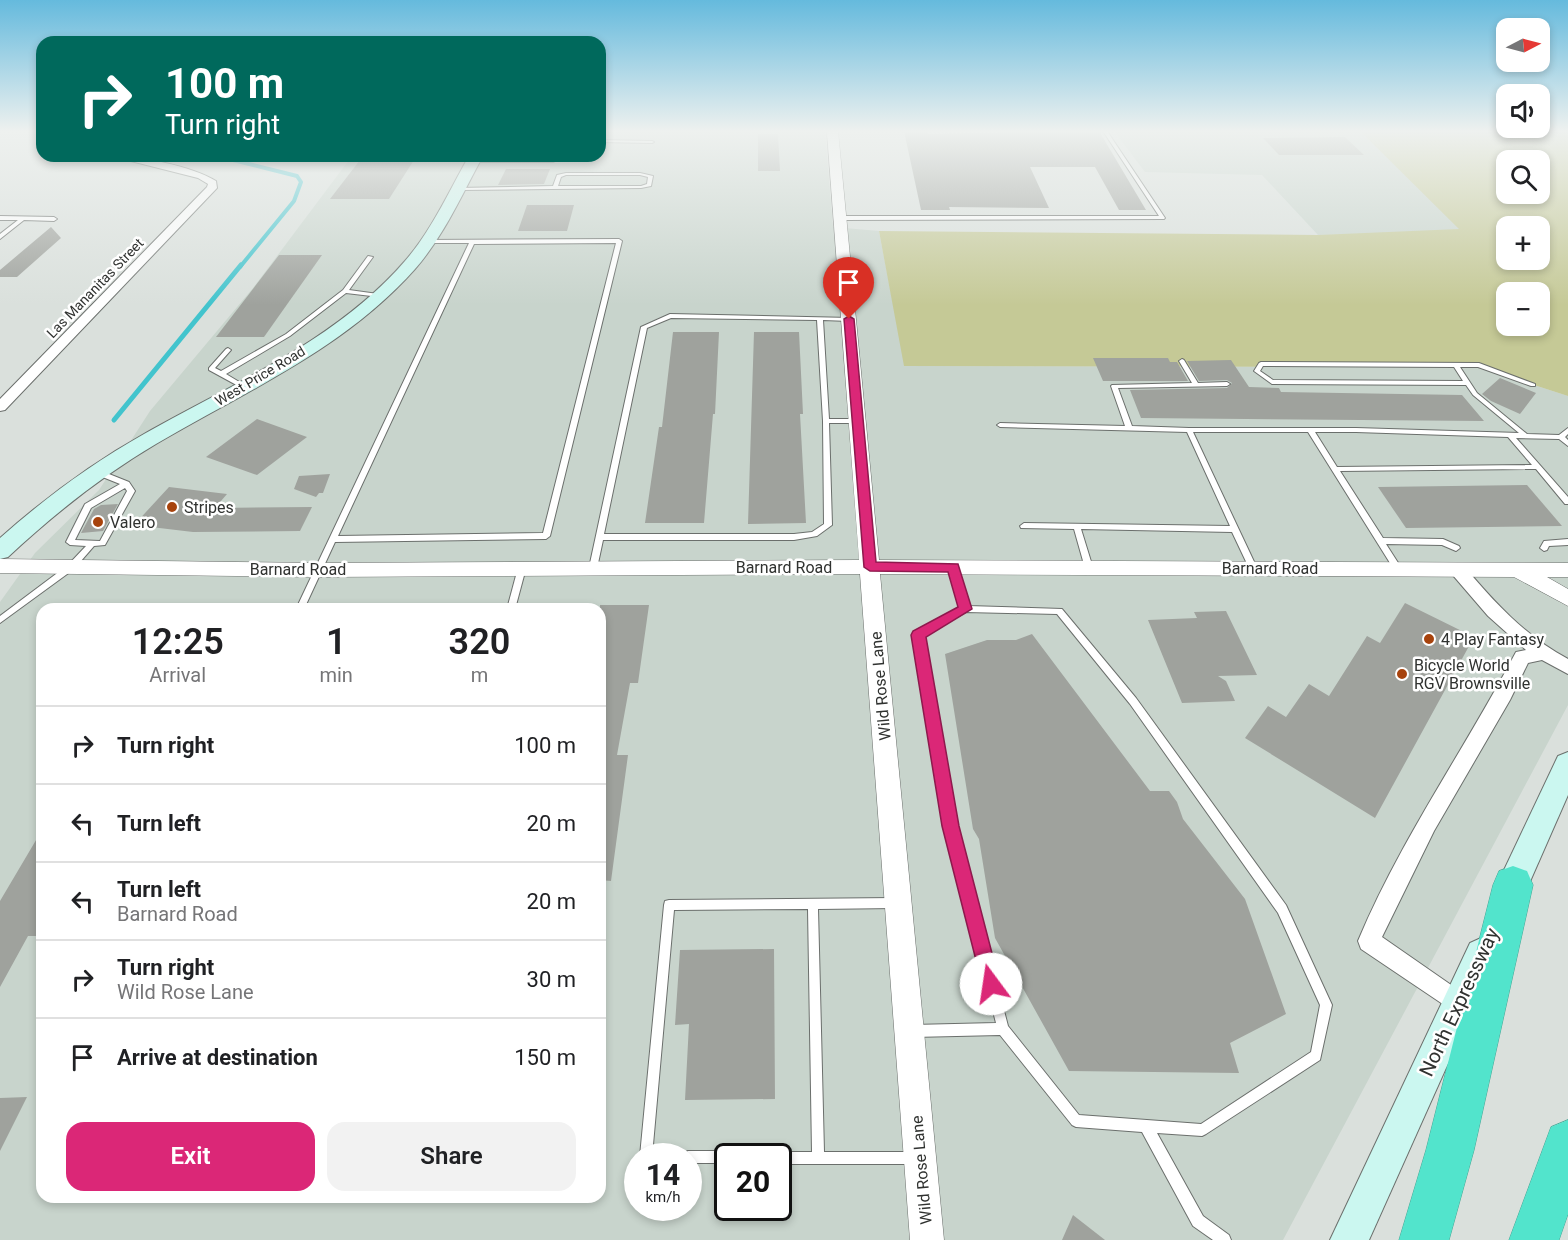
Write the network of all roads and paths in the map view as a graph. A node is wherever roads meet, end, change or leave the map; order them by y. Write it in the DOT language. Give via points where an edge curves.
graph roads {
  1 [pos="211,189"];
  2 [pos="458,189"];
  3 [pos="464,189"];
  4 [pos="837,189"];
  5 [pos="1142,189"];
  6 [pos="840,218"];
  7 [pos="0,219"];
  8 [pos="22,219"];
  9 [pos="54,219"];
  10 [pos="0,237"];
  11 [pos="427,241"];
  12 [pos="472,242"];
  13 [pos="370,257"];
  14 [pos="345,291"];
  15 [pos="378,296"];
  16 [pos="820,319"];
  17 [pos="849,319"];
  18 [pos="228,350"];
  19 [pos="1182,361"];
  20 [pos="1456,365"];
  21 [pos="221,374"];
  22 [pos="1468,383"];
  23 [pos="1196,384"];
  24 [pos="1227,384"];
  25 [pos="1533,385"];
  26 [pos="244,387"];
  27 [pos="0,407"];
  28 [pos="857,421"];
  29 [pos="826,422"];
  30 [pos="1000,425"];
  31 [pos="1129,428"];
  32 [pos="1189,430"];
  33 [pos="1568,430"];
  34 [pos="1311,431"];
  35 [pos="1510,435"];
  36 [pos="1526,436"];
  37 [pos="1561,437"];
  38 [pos="1568,444"];
  39 [pos="1538,467"];
  40 [pos="1335,469"];
  41 [pos="97,472"];
  42 [pos="126,484"];
  43 [pos="1568,502"];
  44 [pos="1024,526"];
  45 [pos="1077,527"];
  46 [pos="1235,530"];
  47 [pos="600,537"];
  48 [pos="332,539"];
  49 [pos="1380,541"];
  50 [pos="1568,542"];
  51 [pos="92,544"];
  52 [pos="1456,548"];
  53 [pos="1544,548"];
  54 [pos="0,550"];
  55 [pos="0,566"];
  56 [pos="71,567"];
  57 [pos="870,567"];
  58 [pos="953,567"];
  59 [pos="522,568"];
  60 [pos="593,568"];
  61 [pos="1089,568"];
  62 [pos="1253,568"];
  63 [pos="1398,569"];
  64 [pos="1458,569"];
  65 [pos="1515,569"];
  66 [pos="318,570"];
  67 [pos="1568,570"];
  68 [pos="1568,598"];
  69 [pos="303,603"];
  70 [pos="513,603"];
  71 [pos="965,609"];
  72 [pos="0,620"];
  73 [pos="1541,654"];
  74 [pos="1568,667"];
  75 [pos="1568,764"];
  76 [pos="1513,885"];
  77 [pos="898,903"];
  78 [pos="813,904"];
  79 [pos="1459,1004"];
  80 [pos="1003,1029"];
  81 [pos="909,1031"];
  82 [pos="1146,1126"];
  83 [pos="647,1143"];
  84 [pos="1568,1143"];
  85 [pos="792,1158"];
  86 [pos="818,1158"];
  87 [pos="920,1158"];
  88 [pos="927,1240"];
  89 [pos="1224,1240"];
  90 [pos="1349,1240"];
  91 [pos="1425,1240"];
  92 [pos="1534,1240"];
  1 -- 27 [label="street, Las Mananitas Street"];
  2 -- 3 [label="lane"];
  2 -- 11 [label="main road, West Price Road"];
  4 -- 6 [label="street, Wild Rose Lane"];
  5 -- 6 [label="lane" via="1162,219"];
  6 -- 17 [label="street, Wild Rose Lane"];
  7 -- 8 [label="lane"];
  8 -- 9 [label="lane"];
  8 -- 10 [label="lane"];
  11 -- 12 [label="lane"];
  11 -- 15 [label="main road, West Price Road"];
  12 -- 48 [label="lane"];
  12 -- 48 [label="lane" via="618,241 546,536"];
  13 -- 14 [label="lane"];
  14 -- 15 [label="lane"];
  14 -- 21 [label="lane" via="288,335"];
  15 -- 26 [label="main road, West Price Road" via="334,331"];
  16 -- 17 [label="lane"];
  16 -- 29 [label="lane"];
  16 -- 47 [label="lane" via="670,316 644,327"];
  17 -- 28 [label="street, Wild Rose Lane"];
  18 -- 21 [label="lane" via="211,369"];
  19 -- 23 [label="lane"];
  20 -- 22 [label="lane"];
  20 -- 22 [label="lane" via="1261,364 1257,371 1272,382"];
  20 -- 25 [label="lane" via="1479,365"];
  21 -- 26 [label="lane"];
  22 -- 36 [label="lane" via="1475,394"];
  23 -- 24 [label="lane"];
  23 -- 31 [label="lane" via="1113,386"];
  26 -- 41 [label="main road, West Price Road"];
  28 -- 29 [label="lane"];
  28 -- 57 [label="street, Wild Rose Lane"];
  29 -- 47 [label="lane" via="828,525 814,534"];
  30 -- 31 [label="lane"];
  31 -- 32 [label="lane"];
  32 -- 34 [label="lane"];
  32 -- 46 [label="lane"];
  33 -- 37 [label="lane"];
  34 -- 35 [label="lane"];
  34 -- 40 [label="lane"];
  35 -- 36 [label="lane"];
  35 -- 39 [label="lane"];
  36 -- 37 [label="lane"];
  37 -- 38 [label="lane"];
  39 -- 40 [label="lane"];
  39 -- 43 [label="lane"];
  40 -- 49 [label="lane"];
  41 -- 42 [label="lane"];
  41 -- 54 [label="main road, West Price Road"];
  42 -- 51 [label="lane" via="131,491 102,543"];
  42 -- 51 [label="lane" via="88,506 70,542"];
  44 -- 45 [label="lane"];
  45 -- 46 [label="lane"];
  45 -- 61 [label="lane"];
  46 -- 62 [label="lane"];
  47 -- 60 [label="lane"];
  48 -- 66 [label="lane"];
  49 -- 52 [label="lane" via="1443,542"];
  49 -- 63 [label="lane"];
  50 -- 53 [label="lane" via="1547,543"];
  51 -- 56 [label="lane"];
  55 -- 56 [label="street, Barnard Road"];
  56 -- 66 [label="street, Barnard Road"];
  56 -- 72 [label="lane"];
  57 -- 58 [label="street, Barnard Road"];
  57 -- 60 [label="street, Barnard Road"];
  57 -- 77 [label="street, Wild Rose Lane"];
  58 -- 61 [label="street, Barnard Road"];
  58 -- 71 [label="lane"];
  59 -- 60 [label="street, Barnard Road"];
  59 -- 66 [label="street, Barnard Road"];
  59 -- 70 [label="lane"];
  61 -- 62 [label="street, Barnard Road"];
  62 -- 63 [label="street, Barnard Road"];
  63 -- 64 [label="street, Barnard Road"];
  64 -- 65 [label="street, Barnard Road"];
  64 -- 73 [label="street" via="1498,619"];
  65 -- 67 [label="street, Barnard Road"];
  65 -- 68 [label="street"];
  66 -- 69 [label="lane"];
  71 -- 80 [label="lane" via="918,635 951,826"];
  71 -- 82 [label="lane" via="1059,611 1133,701 1282,909 1326,1005 1316,1056 1202,1130"];
  73 -- 74 [label="street"];
  73 -- 79 [label="street" via="1522,657 1504,695 1427,825 1369,941"];
  75 -- 76 [label="main road, North Expressway"];
  76 -- 79 [label="main road, North Expressway"];
  76 -- 91 [label="highway"];
  77 -- 78 [label="lane"];
  77 -- 81 [label="street, Wild Rose Lane"];
  78 -- 83 [label="lane" via="669,905"];
  78 -- 86 [label="lane"];
  79 -- 90 [label="main road, North Expressway"];
  80 -- 81 [label="lane"];
  80 -- 82 [label="lane" via="1076,1121"];
  81 -- 87 [label="street, Wild Rose Lane"];
  82 -- 89 [label="lane" via="1198,1221"];
  84 -- 92 [label="highway"];
  85 -- 86 [label="lane"];
  86 -- 87 [label="lane"];
  87 -- 88 [label="street, Wild Rose Lane"];
}
